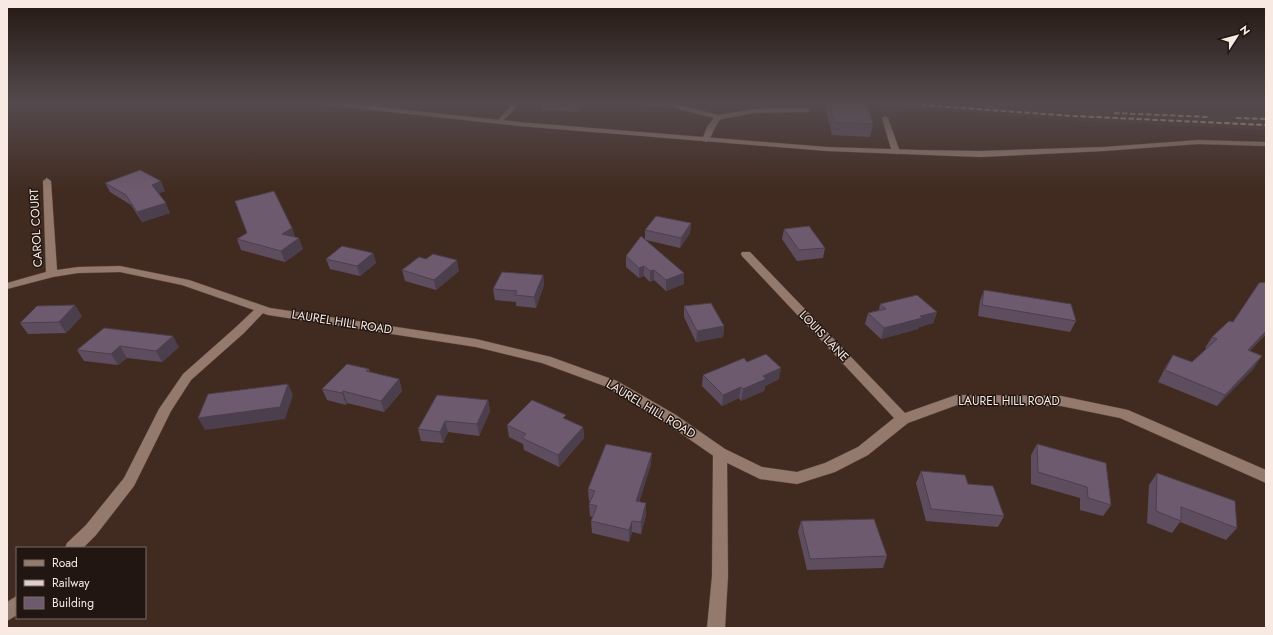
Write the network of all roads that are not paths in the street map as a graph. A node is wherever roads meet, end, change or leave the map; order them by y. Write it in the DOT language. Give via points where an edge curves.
graph roads {
  1 [pos="610,132"];
  2 [pos="710,132"];
  3 [pos="889,132"];
  4 [pos="706,140"];
  5 [pos="1266,144"];
  6 [pos="896,152"];
  7 [pos="47,181"];
  8 [pos="746,254"];
  9 [pos="52,274"];
  10 [pos="7,286"];
  11 [pos="261,309"];
  12 [pos="903,419"];
  13 [pos="720,453"];
  14 [pos="1266,477"];
  15 [pos="74,547"];
  16 [pos="16,605"];
  17 [pos="7,613"];
  18 [pos="716,628"];
  1 -- 4 [label="street"];
  2 -- 4 [label="lane"];
  3 -- 6 [label="lane"];
  4 -- 6 [label="street"];
  5 -- 6 [label="street" via="1198,142 980,154"];
  7 -- 9 [label="street, CAROL COURT"];
  8 -- 12 [label="street, LOUIS LANE"];
  9 -- 10 [label="street, LAUREL HILL ROAD"];
  9 -- 11 [label="street, LAUREL HILL ROAD" via="78,270 120,269 185,282"];
  11 -- 13 [label="street, LAUREL HILL ROAD" via="476,343 546,360 612,384 671,419"];
  11 -- 15 [label="lane" via="180,386 165,409 129,482"];
  12 -- 13 [label="street, LAUREL HILL ROAD" via="863,451 830,468 797,478 760,473"];
  12 -- 14 [label="street, LAUREL HILL ROAD" via="956,400 1061,401 1122,414"];
  13 -- 18 [label="lane" via="720,576"];
  16 -- 17 [label="lane"];
}
